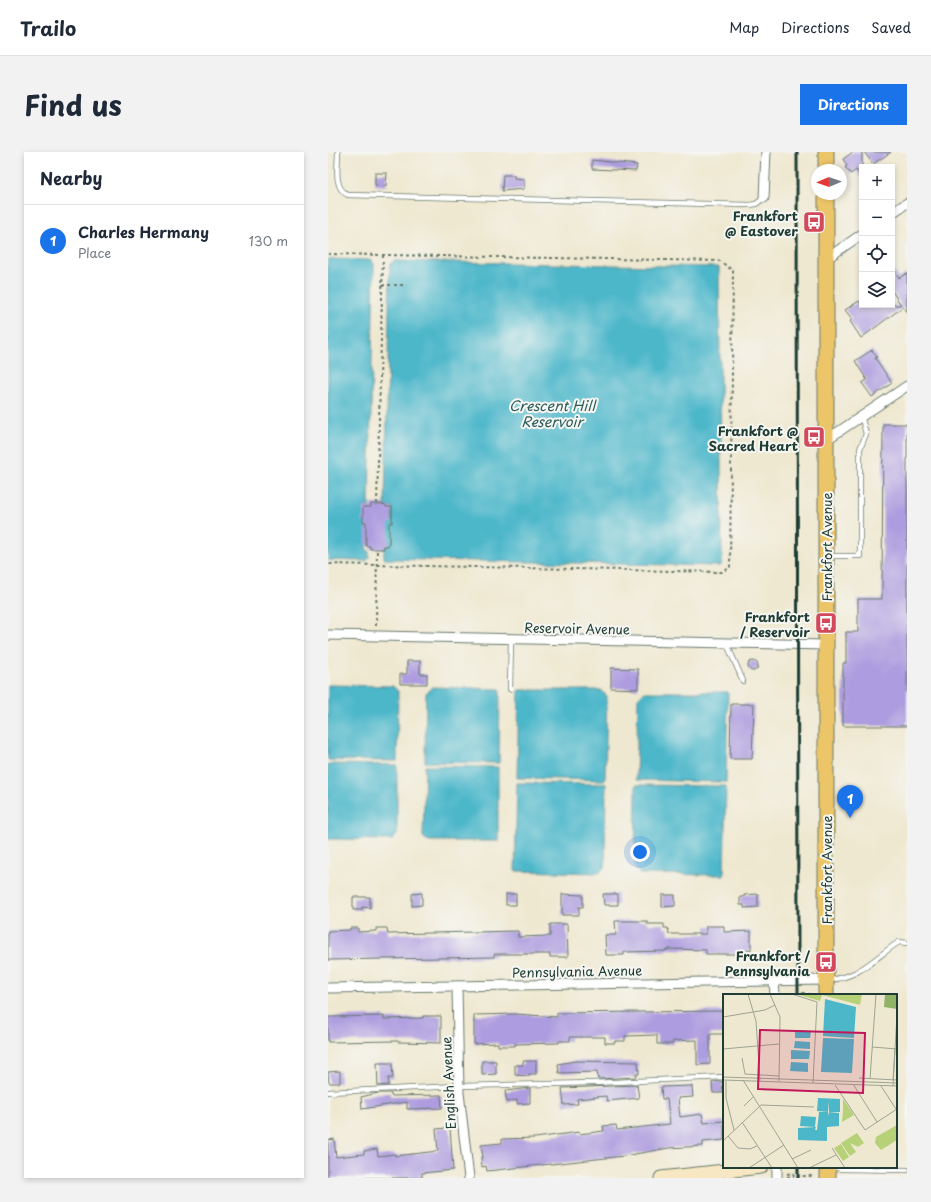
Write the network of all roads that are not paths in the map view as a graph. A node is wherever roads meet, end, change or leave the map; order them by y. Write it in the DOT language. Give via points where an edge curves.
graph roads {
  1 [pos="338,152"];
  2 [pos="766,152"];
  3 [pos="826,152"];
  4 [pos="826,164"];
  5 [pos="764,198"];
  6 [pos="826,200"];
  7 [pos="907,203"];
  8 [pos="895,211"];
  9 [pos="859,236"];
  10 [pos="826,259"];
  11 [pos="907,386"];
  12 [pos="861,415"];
  13 [pos="826,440"];
  14 [pos="826,556"];
  15 [pos="328,635"];
  16 [pos="511,640"];
  17 [pos="727,644"];
  18 [pos="826,645"];
  19 [pos="744,681"];
  20 [pos="510,689"];
  21 [pos="907,943"];
  22 [pos="774,980"];
  23 [pos="457,986"];
  24 [pos="328,988"];
  25 [pos="826,988"];
  26 [pos="775,994"];
  27 [pos="723,1077"];
  28 [pos="459,1086"];
  29 [pos="328,1092"];
  30 [pos="752,1168"];
  31 [pos="778,1168"];
  32 [pos="838,1168"];
  33 [pos="907,1170"];
  34 [pos="469,1178"];
  35 [pos="661,1178"];
  36 [pos="777,1178"];
  1 -- 5 [label="lane" via="338,187 348,195 750,205"];
  2 -- 5 [label="street"];
  3 -- 4 [label="main road"];
  6 -- 10 [label="main road, Frankfort Avenue"];
  7 -- 8 [label="street"];
  9 -- 10 [label="street"];
  10 -- 13 [label="main road, Frankfort Avenue"];
  11 -- 12 [label="street"];
  12 -- 13 [label="street"];
  12 -- 14 [label="lane" via="866,434 860,449 860,556"];
  13 -- 14 [label="main road, Frankfort Avenue"];
  14 -- 18 [label="main road, Frankfort Avenue"];
  15 -- 16 [label="street, Reservoir Avenue"];
  16 -- 17 [label="street, Reservoir Avenue"];
  16 -- 20 [label="lane"];
  17 -- 18 [label="street, Reservoir Avenue"];
  17 -- 19 [label="lane"];
  18 -- 25 [label="main road, Frankfort Avenue"];
  21 -- 25 [label="lane" via="899,942 877,959"];
  22 -- 23 [label="street, Pennsylvania Avenue"];
  22 -- 25 [label="street, Pennsylvania Avenue"];
  22 -- 26 [label="street"];
  23 -- 24 [label="street, Pennsylvania Avenue"];
  23 -- 28 [label="street, English Avenue"];
  27 -- 28 [label="lane"];
  28 -- 29 [label="lane"];
  28 -- 34 [label="street, English Avenue"];
  30 -- 35 [label="main road"];
  31 -- 36 [label="street"];
  32 -- 33 [label="lane"];
}
